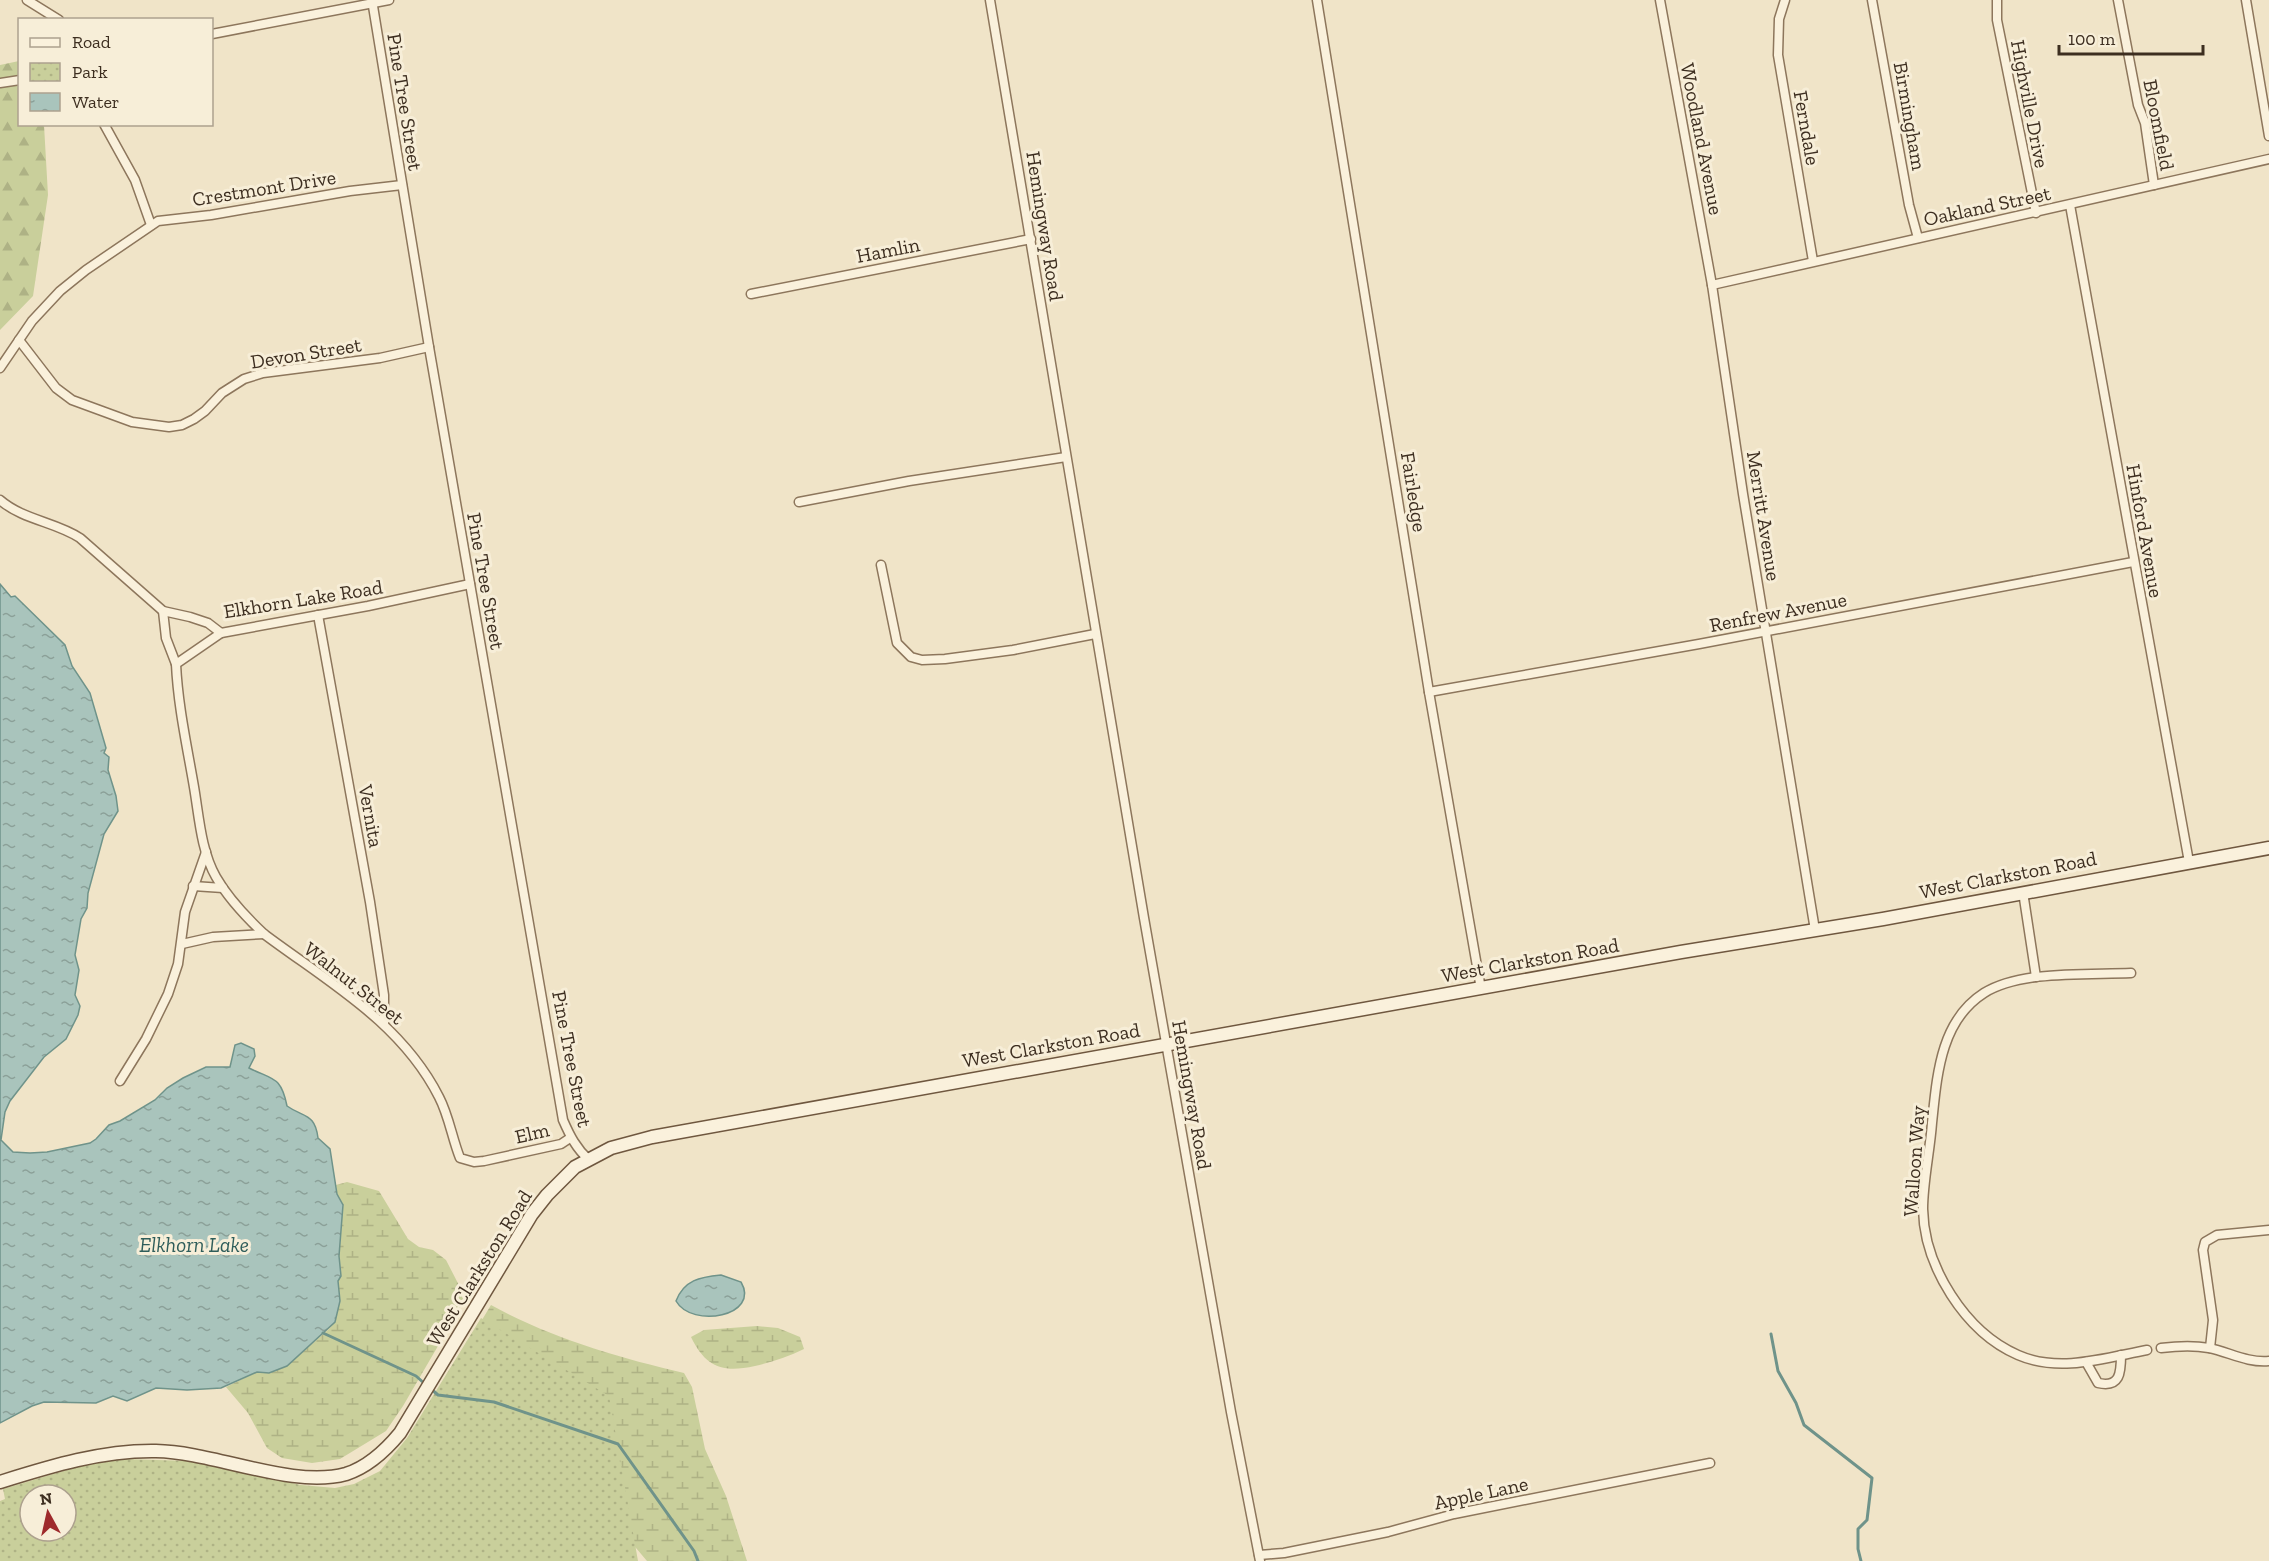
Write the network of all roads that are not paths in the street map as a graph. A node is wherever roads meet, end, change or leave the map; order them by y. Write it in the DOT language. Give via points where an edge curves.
graph roads {
  1 [pos="27,0"];
  2 [pos="388,0"];
  3 [pos="990,0"];
  4 [pos="1317,0"];
  5 [pos="1660,0"];
  6 [pos="1785,0"];
  7 [pos="1872,0"];
  8 [pos="1997,0"];
  9 [pos="2118,0"];
  10 [pos="2247,0"];
  11 [pos="372,2"];
  12 [pos="56,18"];
  13 [pos="213,34"];
  14 [pos="18,80"];
  15 [pos="0,83"];
  16 [pos="105,126"];
  17 [pos="2269,136"];
  18 [pos="2269,159"];
  19 [pos="402,185"];
  20 [pos="2154,185"];
  21 [pos="2070,205"];
  22 [pos="2036,213"];
  23 [pos="151,225"];
  24 [pos="1918,238"];
  25 [pos="1031,239"];
  26 [pos="1813,261"];
  27 [pos="1712,285"];
  28 [pos="751,294"];
  29 [pos="19,340"];
  30 [pos="429,347"];
  31 [pos="0,368"];
  32 [pos="1066,457"];
  33 [pos="0,500"];
  34 [pos="799,502"];
  35 [pos="2133,562"];
  36 [pos="881,566"];
  37 [pos="470,584"];
  38 [pos="163,611"];
  39 [pos="318,615"];
  40 [pos="1766,630"];
  41 [pos="221,633"];
  42 [pos="1095,634"];
  43 [pos="176,664"];
  44 [pos="1429,692"];
  45 [pos="2269,848"];
  46 [pos="206,852"];
  47 [pos="2189,862"];
  48 [pos="192,886"];
  49 [pos="223,888"];
  50 [pos="2023,892"];
  51 [pos="1815,930"];
  52 [pos="264,934"];
  53 [pos="182,944"];
  54 [pos="2131,973"];
  55 [pos="2036,976"];
  56 [pos="1481,989"];
  57 [pos="384,1024"];
  58 [pos="1166,1044"];
  59 [pos="120,1081"];
  60 [pos="570,1138"];
  61 [pos="500,1157"];
  62 [pos="589,1160"];
  63 [pos="2269,1230"];
  64 [pos="2162,1348"];
  65 [pos="2210,1348"];
  66 [pos="2147,1350"];
  67 [pos="2121,1355"];
  68 [pos="2086,1362"];
  69 [pos="2269,1362"];
  70 [pos="1710,1463"];
  71 [pos="0,1482"];
  72 [pos="1259,1558"];
  1 -- 12 [label="street"];
  2 -- 11 [label="street"];
  3 -- 25 [label="street, Hemingway Road"];
  4 -- 44 [label="street, Fairledge"];
  5 -- 27 [label="street, Woodland Avenue"];
  6 -- 26 [label="street, Ferndale" via="1779,19 1778,56"];
  7 -- 24 [label="street, Birmingham"];
  8 -- 22 [label="street, Highville Drive" via="1997,20"];
  9 -- 20 [label="street, Bloomfield" via="2145,123"];
  10 -- 17 [label="street"];
  11 -- 13 [label="street"];
  11 -- 19 [label="street, Pine Tree Street"];
  14 -- 15 [label="street"];
  16 -- 23 [label="street" via="135,180"];
  18 -- 20 [label="street, Oakland Street"];
  19 -- 23 [label="street, Crestmont Drive"];
  19 -- 30 [label="street, Pine Tree Street"];
  20 -- 21 [label="street, Oakland Street"];
  21 -- 22 [label="street, Oakland Street"];
  21 -- 35 [label="street, Hinford Avenue"];
  22 -- 24 [label="street, Oakland Street"];
  23 -- 29 [label="street, Crestmont Drive" via="68,284"];
  24 -- 26 [label="street, Oakland Street"];
  25 -- 28 [label="street, Hamlin"];
  25 -- 32 [label="street, Hemingway Road"];
  26 -- 27 [label="street, Oakland Street"];
  27 -- 40 [label="street, Merritt Avenue"];
  29 -- 30 [label="street, Devon Street" via="56,388 72,400 132,422 169,427 194,419 222,393 263,373 380,358"];
  29 -- 31 [label="street, Crestmont Drive"];
  30 -- 37 [label="street, Pine Tree Street"];
  32 -- 34 [label="street"];
  32 -- 42 [label="street, Hemingway Road"];
  33 -- 38 [label="street, Elkhorn Lake Road" via="25,515 73,533"];
  35 -- 40 [label="street, Renfrew Avenue"];
  35 -- 47 [label="street, Hinford Avenue"];
  36 -- 42 [label="street" via="897,643 911,657 963,657"];
  37 -- 39 [label="street, Elkhorn Lake Road"];
  37 -- 60 [label="street, Pine Tree Street" via="563,1120"];
  38 -- 41 [label="street, Elkhorn Lake Road" via="199,620"];
  38 -- 43 [label="street, Walnut Street" via="166,638"];
  39 -- 41 [label="street, Elkhorn Lake Road"];
  39 -- 57 [label="street, Vernita" via="370,902 384,995"];
  40 -- 44 [label="street, Renfrew Avenue"];
  40 -- 51 [label="street, Merritt Avenue"];
  41 -- 43 [label="street"];
  42 -- 58 [label="street, Hemingway Road"];
  43 -- 46 [label="street, Walnut Street" via="180,712"];
  44 -- 56 [label="street, Fairledge"];
  45 -- 47 [label="main road, West Clarkston Road"];
  46 -- 48 [label="street"];
  46 -- 49 [label="street, Walnut Street"];
  47 -- 50 [label="main road, West Clarkston Road"];
  48 -- 49 [label="street"];
  48 -- 53 [label="street"];
  49 -- 52 [label="street, Walnut Street"];
  50 -- 51 [label="main road, West Clarkston Road"];
  50 -- 55 [label="street"];
  51 -- 56 [label="main road, West Clarkston Road"];
  52 -- 53 [label="street" via="213,937"];
  52 -- 57 [label="street, Walnut Street"];
  53 -- 59 [label="street" via="168,994"];
  54 -- 55 [label="street, Walloon Way"];
  55 -- 68 [label="street, Walloon Way" via="1983,994 1957,1018 1949,1032 1936,1083 1923,1210 1944,1284 1982,1332 2019,1356 2064,1364"];
  56 -- 58 [label="main road, West Clarkston Road"];
  57 -- 61 [label="street, Walnut Street" via="403,1043 440,1098 460,1158 474,1162"];
  58 -- 62 [label="main road, West Clarkston Road" via="652,1137 610,1148"];
  58 -- 72 [label="street, Hemingway Road"];
  60 -- 61 [label="street, Elm" via="561,1144"];
  60 -- 62 [label="street, Pine Tree Street"];
  62 -- 71 [label="main road, West Clarkston Road" via="575,1167 532,1214 400,1433 362,1467 327,1478 158,1451 76,1460"];
  63 -- 65 [label="street" via="2217,1235 2205,1242 2214,1320"];
  64 -- 65 [label="street"];
  65 -- 69 [label="street"];
  66 -- 67 [label="street, Walloon Way"];
  67 -- 68 [label="street, Walloon Way"];
  67 -- 68 [label="street" via="2118,1377 2107,1385 2098,1383"];
  70 -- 72 [label="street, Apple Lane"];
}
